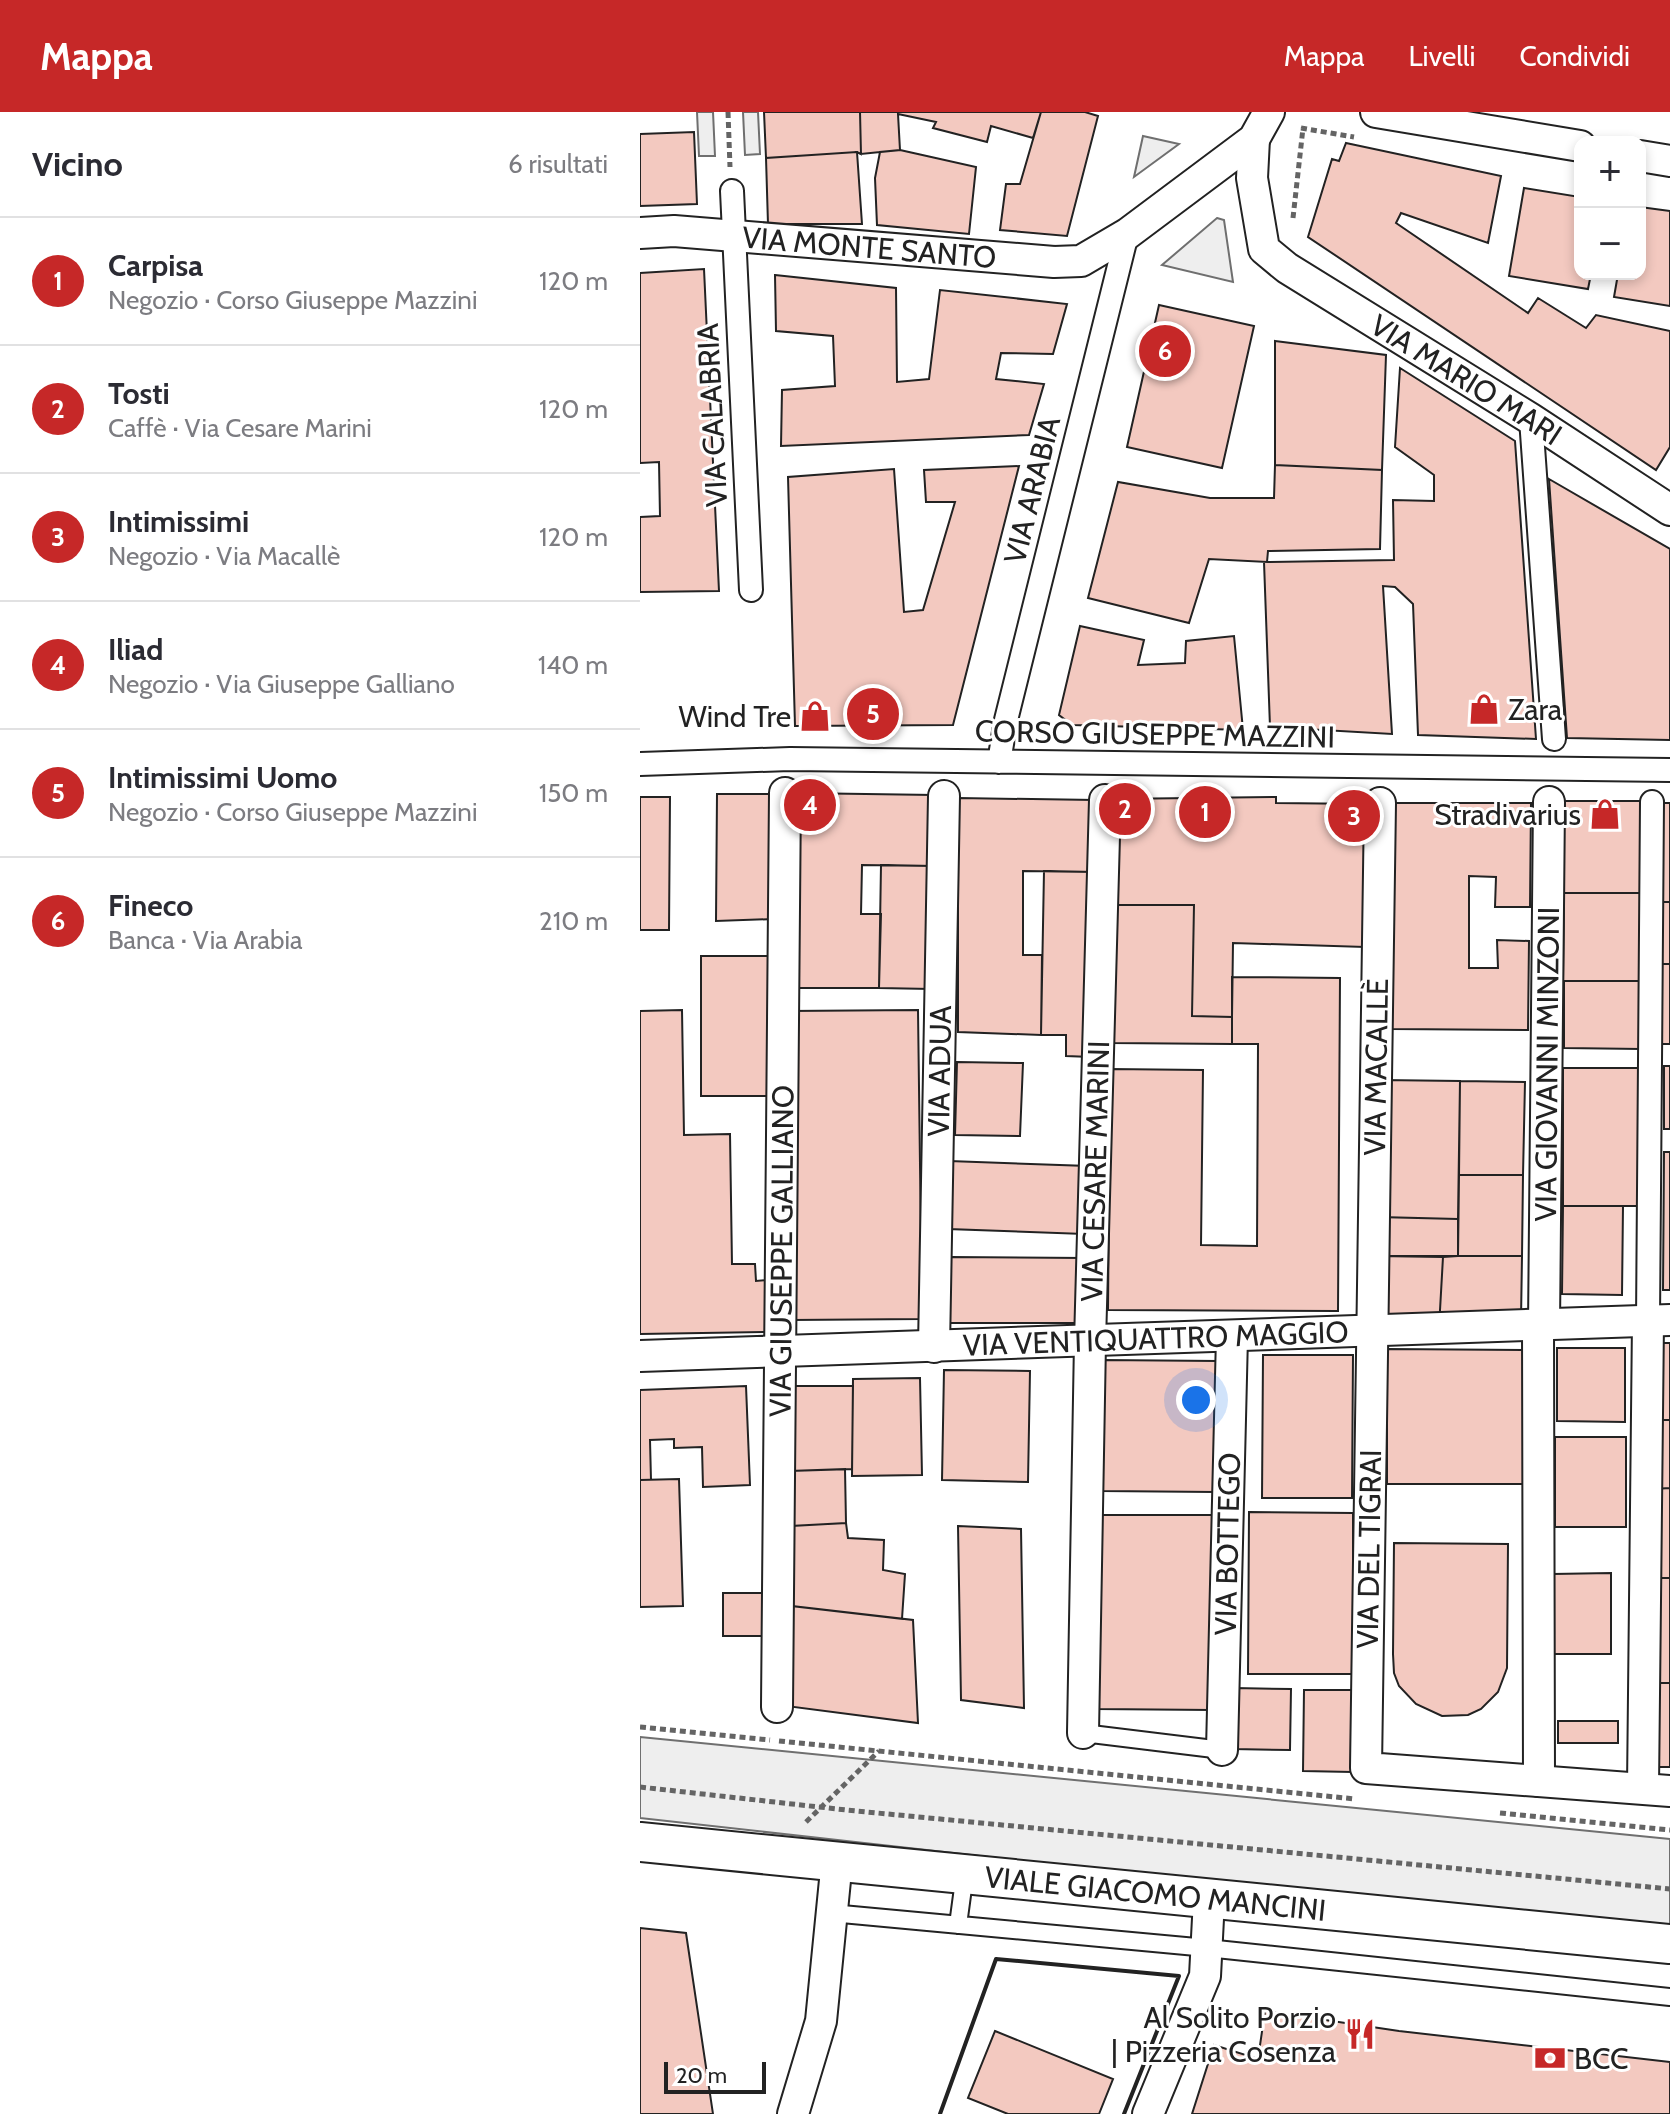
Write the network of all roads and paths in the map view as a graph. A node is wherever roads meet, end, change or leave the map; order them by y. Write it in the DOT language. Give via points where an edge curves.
graph roads {
  1 [pos="728,112"];
  2 [pos="1269,112"];
  3 [pos="1376,112"];
  4 [pos="1254,139"];
  5 [pos="1574,145"];
  6 [pos="1646,157"];
  7 [pos="1670,161"];
  8 [pos="732,191"];
  9 [pos="640,233"];
  10 [pos="1127,234"];
  11 [pos="734,238"];
  12 [pos="1531,419"];
  13 [pos="1670,510"];
  14 [pos="751,590"];
  15 [pos="1554,739"];
  16 [pos="999,762"];
  17 [pos="640,764"];
  18 [pos="1670,770"];
  19 [pos="785,793"];
  20 [pos="944,796"];
  21 [pos="1105,800"];
  22 [pos="1549,802"];
  23 [pos="1652,802"];
  24 [pos="1380,803"];
  25 [pos="1659,1320"];
  26 [pos="1541,1326"];
  27 [pos="1372,1330"];
  28 [pos="1232,1336"];
  29 [pos="1090,1342"];
  30 [pos="934,1347"];
  31 [pos="779,1351"];
  32 [pos="640,1356"];
  33 [pos="777,1707"];
  34 [pos="640,1727"];
  35 [pos="1083,1733"];
  36 [pos="1222,1750"];
  37 [pos="880,1751"];
  38 [pos="1539,1781"];
  39 [pos="640,1787"];
  40 [pos="1656,1790"];
  41 [pos="1360,1799"];
  42 [pos="822,1807"];
  43 [pos="1487,1812"];
  44 [pos="801,1828"];
  45 [pos="1670,1830"];
  46 [pos="640,1842"];
  47 [pos="837,1860"];
  48 [pos="965,1873"];
  49 [pos="1670,1889"];
  50 [pos="1209,1899"];
  51 [pos="831,1913"];
  52 [pos="958,1925"];
  53 [pos="1670,1944"];
  54 [pos="1207,1948"];
  55 [pos="1670,1997"];
  56 [pos="793,2114"];
  57 [pos="1148,2114"];
  1 -- 8 [label="path"];
  2 -- 4 [label="street"];
  3 -- 5 [label="street"];
  4 -- 10 [label="street"];
  4 -- 12 [label="street, VIA MARIO MARI" via="1252,178 1264,249"];
  6 -- 7 [label="street"];
  8 -- 11 [label="street, VIA CALABRIA"];
  9 -- 11 [label="street, VIA MONTE SANTO"];
  10 -- 11 [label="street, VIA MONTE SANTO" via="1081,261 1054,262"];
  10 -- 16 [label="street, VIA ARABIA"];
  11 -- 14 [label="street, VIA CALABRIA"];
  12 -- 13 [label="street, VIA MARIO MARI"];
  12 -- 15 [label="street"];
  16 -- 17 [label="street, CORSO GIUSEPPE MAZZINI" via="790,759"];
  16 -- 18 [label="street, CORSO GIUSEPPE MAZZINI"];
  19 -- 31 [label="street, VIA GIUSEPPE GALLIANO"];
  20 -- 30 [label="street, VIA ADUA"];
  21 -- 29 [label="street, VIA CESARE MARINI"];
  22 -- 26 [label="street, VIA GIOVANNI MINZONI"];
  23 -- 25 [label="street"];
  24 -- 27 [label="street, VIA MACALLÈ"];
  25 -- 26 [label="street, VIA VENTIQUATTRO MAGGIO"];
  25 -- 40 [label="street"];
  26 -- 27 [label="street, VIA VENTIQUATTRO MAGGIO"];
  26 -- 38 [label="street, VIA GIOVANNI MINZONI"];
  27 -- 28 [label="street, VIA VENTIQUATTRO MAGGIO"];
  27 -- 38 [label="street, VIA DEL TIGRAI" via="1366,1768"];
  28 -- 29 [label="street, VIA VENTIQUATTRO MAGGIO"];
  28 -- 36 [label="street, VIA BOTTEGO"];
  29 -- 30 [label="street, VIA VENTIQUATTRO MAGGIO"];
  29 -- 35 [label="street, VIA CESARE MARINI"];
  30 -- 31 [label="street, VIA VENTIQUATTRO MAGGIO"];
  31 -- 32 [label="street, VIA VENTIQUATTRO MAGGIO"];
  31 -- 33 [label="street, VIA GIUSEPPE GALLIANO"];
  34 -- 37 [label="path"];
  35 -- 36 [label="lane"];
  37 -- 41 [label="path"];
  37 -- 42 [label="path"];
  38 -- 40 [label="street"];
  39 -- 42 [label="path"];
  42 -- 44 [label="path"];
  42 -- 49 [label="path"];
  43 -- 45 [label="path"];
  46 -- 47 [label="street, VIALE GIACOMO MANCINI"];
  47 -- 48 [label="street, VIALE GIACOMO MANCINI"];
  47 -- 51 [label="street"];
  48 -- 50 [label="street, VIALE GIACOMO MANCINI"];
  48 -- 52 [label="lane"];
  50 -- 53 [label="street, VIALE GIACOMO MANCINI"];
  50 -- 54 [label="street"];
  51 -- 52 [label="lane"];
  51 -- 56 [label="street" via="821,2021"];
  52 -- 54 [label="lane"];
  54 -- 55 [label="lane"];
  54 -- 57 [label="street" via="1205,1976"];
}
